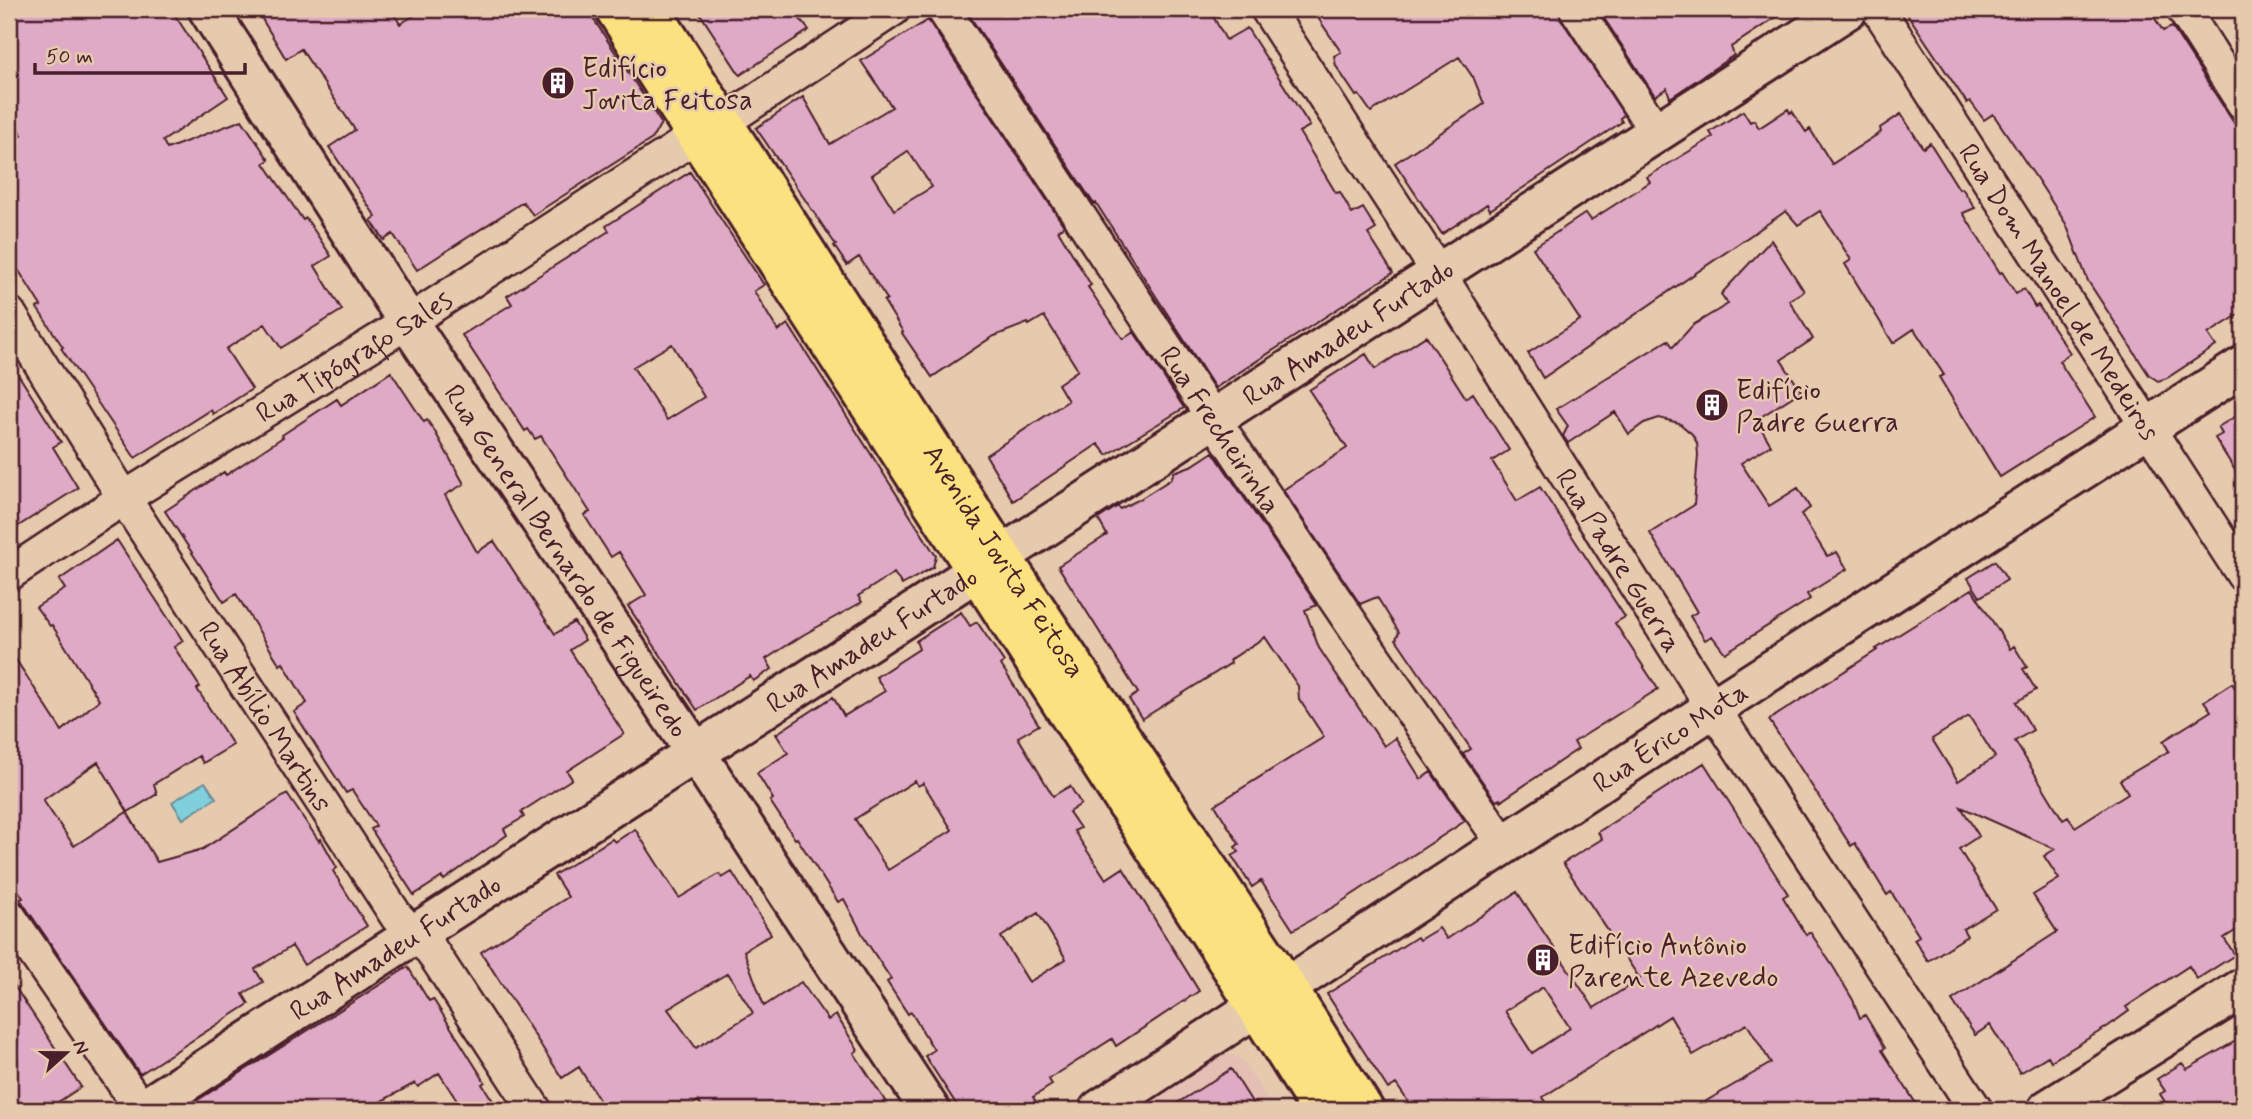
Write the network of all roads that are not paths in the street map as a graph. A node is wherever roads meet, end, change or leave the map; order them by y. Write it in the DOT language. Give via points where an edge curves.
graph roads {
  1 [pos="208,9"];
  2 [pos="615,9"];
  3 [pos="650,9"];
  4 [pos="894,9"];
  5 [pos="943,9"];
  6 [pos="1267,9"];
  7 [pos="1576,9"];
  8 [pos="1848,9"];
  9 [pos="1878,9"];
  10 [pos="2183,9"];
  11 [pos="2243,103"];
  12 [pos="709,130"];
  13 [pos="1657,133"];
  14 [pos="1438,272"];
  15 [pos="9,313"];
  16 [pos="408,322"];
  17 [pos="2243,366"];
  18 [pos="1214,420"];
  19 [pos="2148,428"];
  20 [pos="124,498"];
  21 [pos="989,564"];
  22 [pos="9,574"];
  23 [pos="2243,575"];
  24 [pos="1713,708"];
  25 [pos="696,753"];
  26 [pos="1505,846"];
  27 [pos="9,916"];
  28 [pos="414,935"];
  29 [pos="2243,988"];
  30 [pos="1272,999"];
  31 [pos="142,1110"];
  32 [pos="536,1110"];
  33 [pos="930,1110"];
  34 [pos="1099,1110"];
  35 [pos="1321,1110"];
  36 [pos="1364,1110"];
  37 [pos="1976,1110"];
  38 [pos="2047,1110"];
  1 -- 16 [label="street, Rua General Bernardo de Figueiredo"];
  2 -- 12 [label="main road, Avenida Jovita Feitosa"];
  3 -- 12 [label="main road, Avenida Jovita Feitosa"];
  4 -- 12 [label="street, Rua Tipógrafo Sales"];
  5 -- 18 [label="street, Rua Frecheirinha"];
  6 -- 14 [label="street, Rua Padre Guerra"];
  7 -- 13 [label="street"];
  8 -- 13 [label="street, Rua Amadeu Furtado"];
  9 -- 19 [label="street, Rua Dom Manoel de Medeiros"];
  10 -- 11 [label="street"];
  12 -- 16 [label="street, Rua Tipógrafo Sales"];
  12 -- 21 [label="main road, Avenida Jovita Feitosa"];
  13 -- 14 [label="street, Rua Amadeu Furtado"];
  14 -- 18 [label="street, Rua Amadeu Furtado"];
  14 -- 24 [label="street, Rua Padre Guerra"];
  15 -- 20 [label="street, Rua Abílio Martins"];
  16 -- 20 [label="street, Rua Tipógrafo Sales"];
  16 -- 25 [label="street, Rua General Bernardo de Figueiredo"];
  17 -- 19 [label="street, Rua Érico Mota"];
  18 -- 21 [label="street, Rua Amadeu Furtado"];
  18 -- 26 [label="street, Rua Frecheirinha"];
  19 -- 23 [label="street, Rua Dom Manoel de Medeiros"];
  19 -- 24 [label="street, Rua Érico Mota"];
  20 -- 22 [label="street, Rua Tipógrafo Sales"];
  20 -- 28 [label="street, Rua Abílio Martins" via="397,916"];
  21 -- 25 [label="street, Rua Amadeu Furtado"];
  21 -- 30 [label="main road, Avenida Jovita Feitosa"];
  24 -- 26 [label="street, Rua Érico Mota"];
  24 -- 37 [label="street, Rua Padre Guerra"];
  25 -- 28 [label="street, Rua Amadeu Furtado"];
  25 -- 33 [label="street, Rua General Bernardo de Figueiredo"];
  26 -- 30 [label="street, Rua Érico Mota"];
  27 -- 31 [label="street"];
  28 -- 31 [label="street, Rua Amadeu Furtado"];
  28 -- 32 [label="street, Rua Abílio Martins" via="431,950"];
  29 -- 38 [label="street"];
  30 -- 34 [label="street, Rua Érico Mota"];
  30 -- 35 [label="main road, Avenida Jovita Feitosa"];
  30 -- 36 [label="main road, Avenida Jovita Feitosa"];
}
